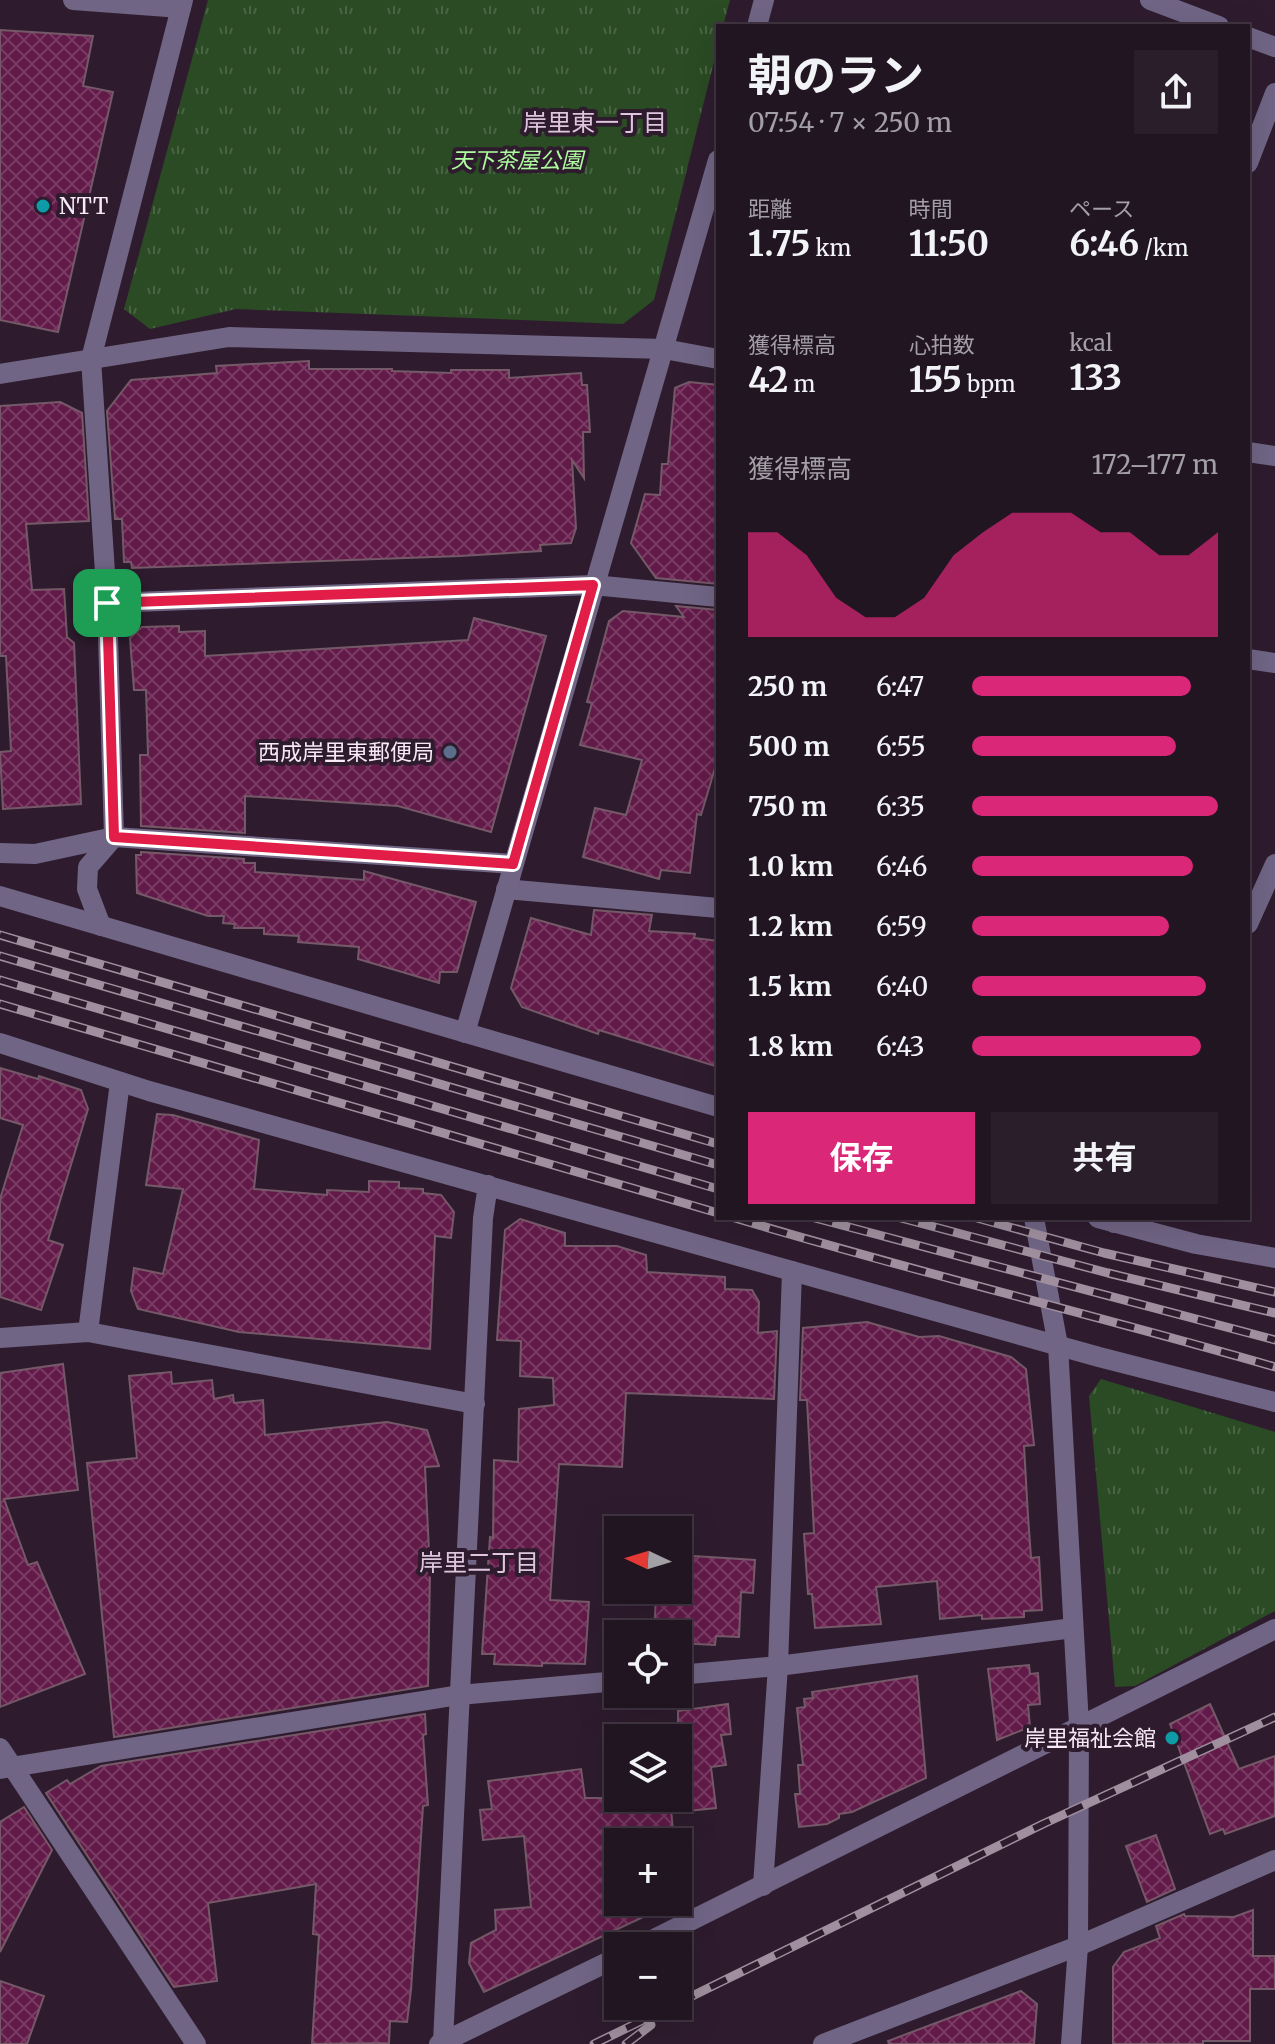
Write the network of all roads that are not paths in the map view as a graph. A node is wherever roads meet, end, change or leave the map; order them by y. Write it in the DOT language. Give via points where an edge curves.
graph roads {
  1 [pos="73,0"];
  2 [pos="764,0"];
  3 [pos="1150,0"];
  4 [pos="182,4"];
  5 [pos="758,24"];
  6 [pos="1214,24"];
  7 [pos="1250,38"];
  8 [pos="1275,47"];
  9 [pos="1275,93"];
  10 [pos="1250,158"];
  11 [pos="716,167"];
  12 [pos="664,349"];
  13 [pos="91,359"];
  14 [pos="716,359"];
  15 [pos="0,374"];
  16 [pos="1250,452"];
  17 [pos="1275,456"];
  18 [pos="593,585"];
  19 [pos="716,597"];
  20 [pos="107,603"];
  21 [pos="1250,659"];
  22 [pos="1275,663"];
  23 [pos="114,837"];
  24 [pos="0,853"];
  25 [pos="513,864"];
  26 [pos="1275,864"];
  27 [pos="506,889"];
  28 [pos="0,896"];
  29 [pos="716,908"];
  30 [pos="1250,920"];
  31 [pos="101,926"];
  32 [pos="465,1033"];
  33 [pos="0,1043"];
  34 [pos="120,1082"];
  35 [pos="716,1106"];
  36 [pos="488,1185"];
  37 [pos="1034,1220"];
  38 [pos="1109,1220"];
  39 [pos="1275,1258"];
  40 [pos="792,1271"];
  41 [pos="88,1332"];
  42 [pos="0,1338"];
  43 [pos="1058,1345"];
  44 [pos="1275,1402"];
  45 [pos="475,1404"];
  46 [pos="1073,1628"];
  47 [pos="1275,1629"];
  48 [pos="778,1666"];
  49 [pos="692,1674"];
  50 [pos="604,1682"];
  51 [pos="459,1695"];
  52 [pos="1079,1725"];
  53 [pos="0,1748"];
  54 [pos="6,1769"];
  55 [pos="1275,1860"];
  56 [pos="763,1886"];
  57 [pos="669,1932"];
  58 [pos="1078,1946"];
  59 [pos="604,1964"];
  60 [pos="441,2043"];
  61 [pos="196,2044"];
  62 [pos="823,2044"];
  63 [pos="1071,2044"];
  1 -- 4 [label="street"];
  2 -- 5 [label="street"];
  3 -- 6 [label="street"];
  4 -- 13 [label="street"];
  7 -- 8 [label="street"];
  9 -- 10 [label="street"];
  11 -- 12 [label="street"];
  12 -- 13 [label="street" via="229,337"];
  12 -- 14 [label="street"];
  12 -- 18 [label="street"];
  13 -- 15 [label="street"];
  13 -- 20 [label="street"];
  16 -- 17 [label="street"];
  18 -- 19 [label="street"];
  18 -- 20 [label="street"];
  18 -- 25 [label="street"];
  20 -- 23 [label="street"];
  21 -- 22 [label="street"];
  23 -- 24 [label="street" via="35,854"];
  23 -- 25 [label="street"];
  23 -- 31 [label="street" via="88,867 87,889"];
  25 -- 27 [label="street"];
  26 -- 30 [label="street"];
  27 -- 29 [label="street"];
  27 -- 32 [label="street"];
  28 -- 31 [label="street"];
  31 -- 32 [label="street"];
  32 -- 35 [label="street"];
  33 -- 34 [label="street"];
  34 -- 36 [label="street"];
  34 -- 41 [label="street"];
  36 -- 40 [label="street"];
  36 -- 45 [label="street"];
  37 -- 43 [label="street"];
  38 -- 39 [label="street"];
  40 -- 43 [label="street"];
  40 -- 48 [label="street"];
  41 -- 42 [label="street"];
  41 -- 45 [label="street"];
  43 -- 44 [label="street"];
  43 -- 46 [label="street"];
  45 -- 51 [label="street"];
  46 -- 48 [label="street"];
  46 -- 52 [label="street"];
  47 -- 52 [label="street"];
  48 -- 49 [label="street"];
  48 -- 56 [label="street"];
  50 -- 51 [label="street"];
  51 -- 54 [label="street"];
  51 -- 60 [label="street"];
  52 -- 56 [label="street"];
  52 -- 58 [label="street"];
  53 -- 54 [label="street"];
  54 -- 61 [label="street"];
  55 -- 58 [label="street"];
  56 -- 57 [label="street"];
  58 -- 62 [label="street"];
  58 -- 63 [label="street"];
  59 -- 60 [label="street"];
}
